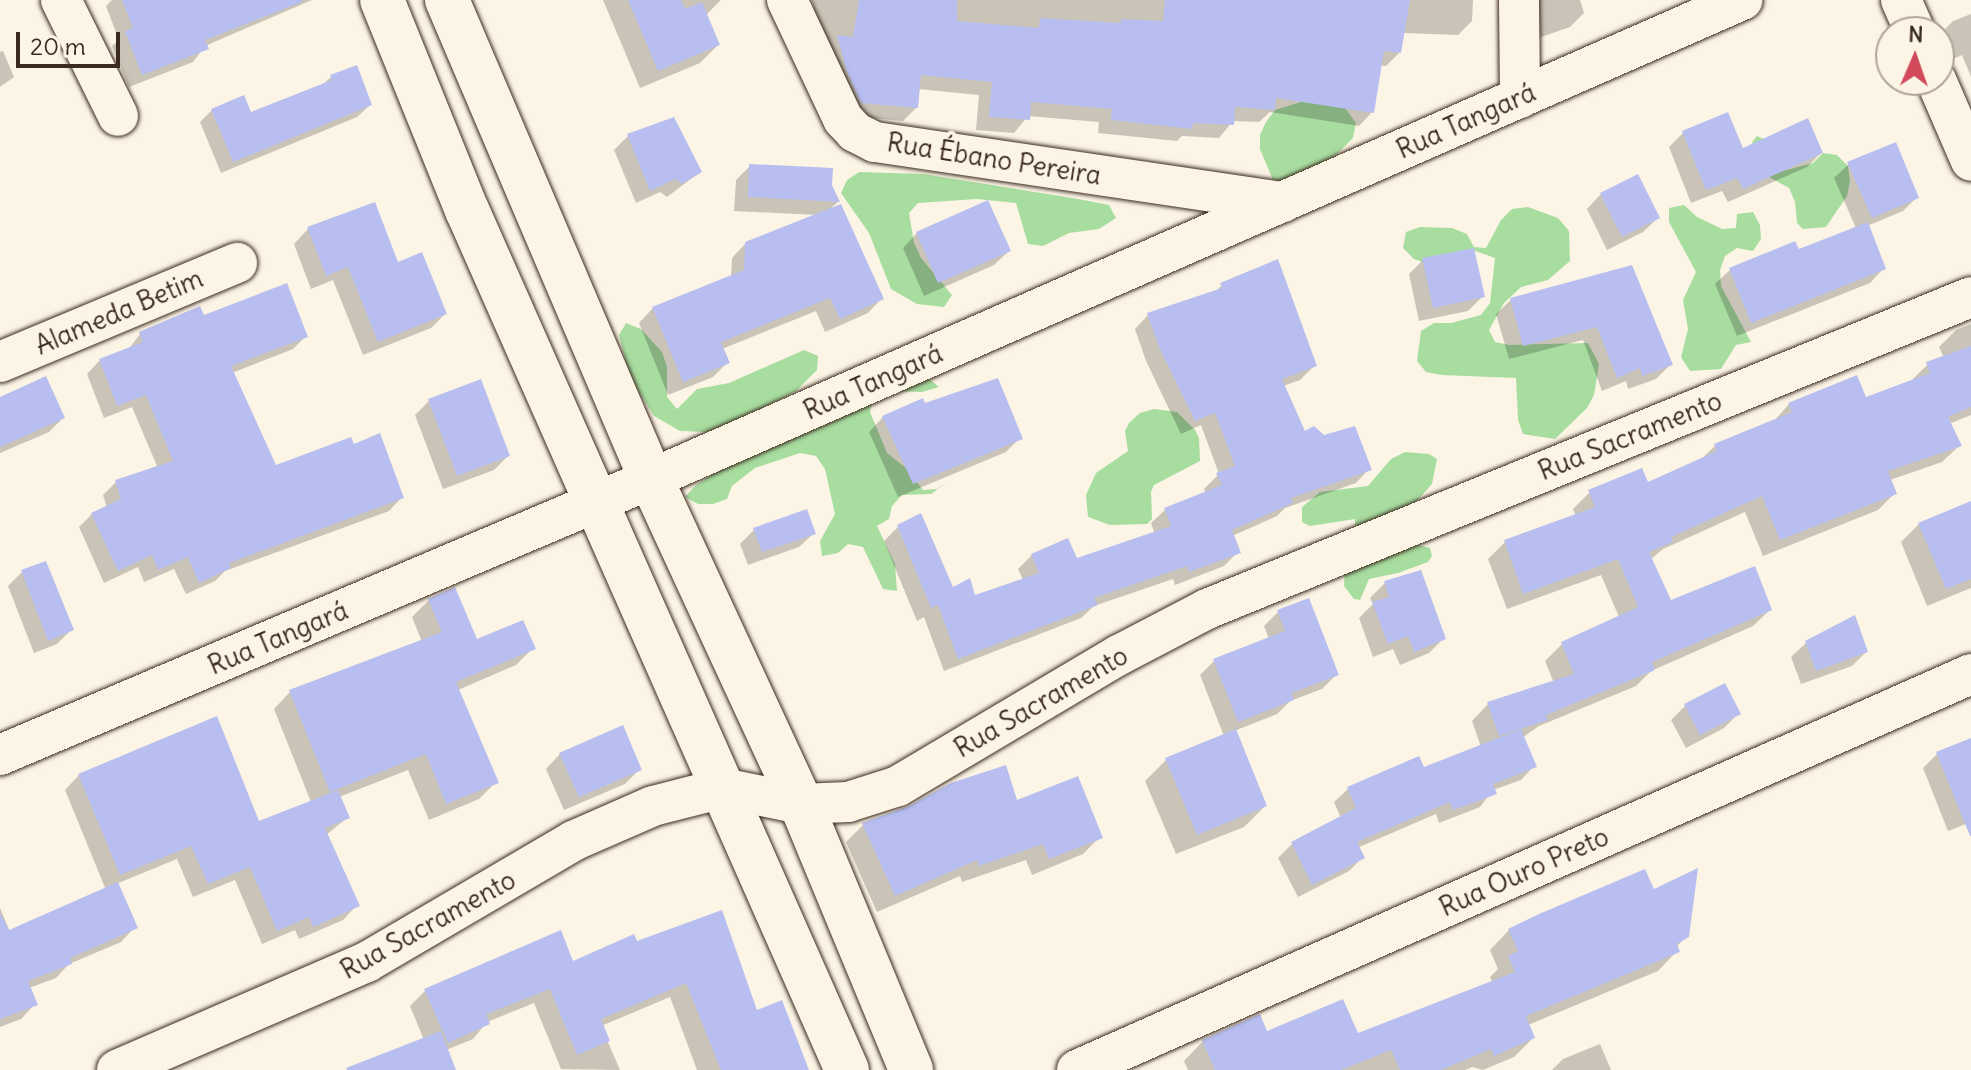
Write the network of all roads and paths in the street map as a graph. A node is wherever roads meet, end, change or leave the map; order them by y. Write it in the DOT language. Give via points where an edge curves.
graph roads {
  1 [pos="61,0"];
  2 [pos="382,0"];
  3 [pos="447,0"];
  4 [pos="787,0"];
  5 [pos="1519,0"];
  6 [pos="1742,0"];
  7 [pos="1943,96"];
  8 [pos="1520,98"];
  9 [pos="118,116"];
  10 [pos="1971,161"];
  11 [pos="1283,202"];
  12 [pos="237,263"];
  13 [pos="1971,297"];
  14 [pos="0,362"];
  15 [pos="651,479"];
  16 [pos="596,502"];
  17 [pos="1971,674"];
  18 [pos="0,755"];
  19 [pos="723,788"];
  20 [pos="801,804"];
  21 [pos="117,1070"];
  22 [pos="847,1070"];
  23 [pos="911,1070"];
  24 [pos="1077,1070"];
  1 -- 9 [label="street"];
  2 -- 16 [label="main road" via="467,210"];
  3 -- 15 [label="main road"];
  4 -- 11 [label="street, Rua Ébano Pereira" via="843,119 875,142"];
  5 -- 8 [label="street"];
  6 -- 8 [label="street, Rua Tangará"];
  7 -- 10 [label="street"];
  8 -- 11 [label="street, Rua Tangará"];
  11 -- 15 [label="street, Rua Tangará"];
  12 -- 14 [label="street, Alameda Betim"];
  13 -- 20 [label="street, Rua Sacramento" via="1207,609 898,786 848,802"];
  15 -- 16 [label="street, Rua Tangará"];
  15 -- 20 [label="main road"];
  16 -- 18 [label="street, Rua Tangará"];
  16 -- 19 [label="main road"];
  17 -- 24 [label="street, Rua Ouro Preto"];
  19 -- 20 [label="street, Rua Sacramento"];
  19 -- 21 [label="street, Rua Sacramento" via="653,806 573,841 367,962"];
  19 -- 22 [label="main road"];
  20 -- 23 [label="main road"];
}
